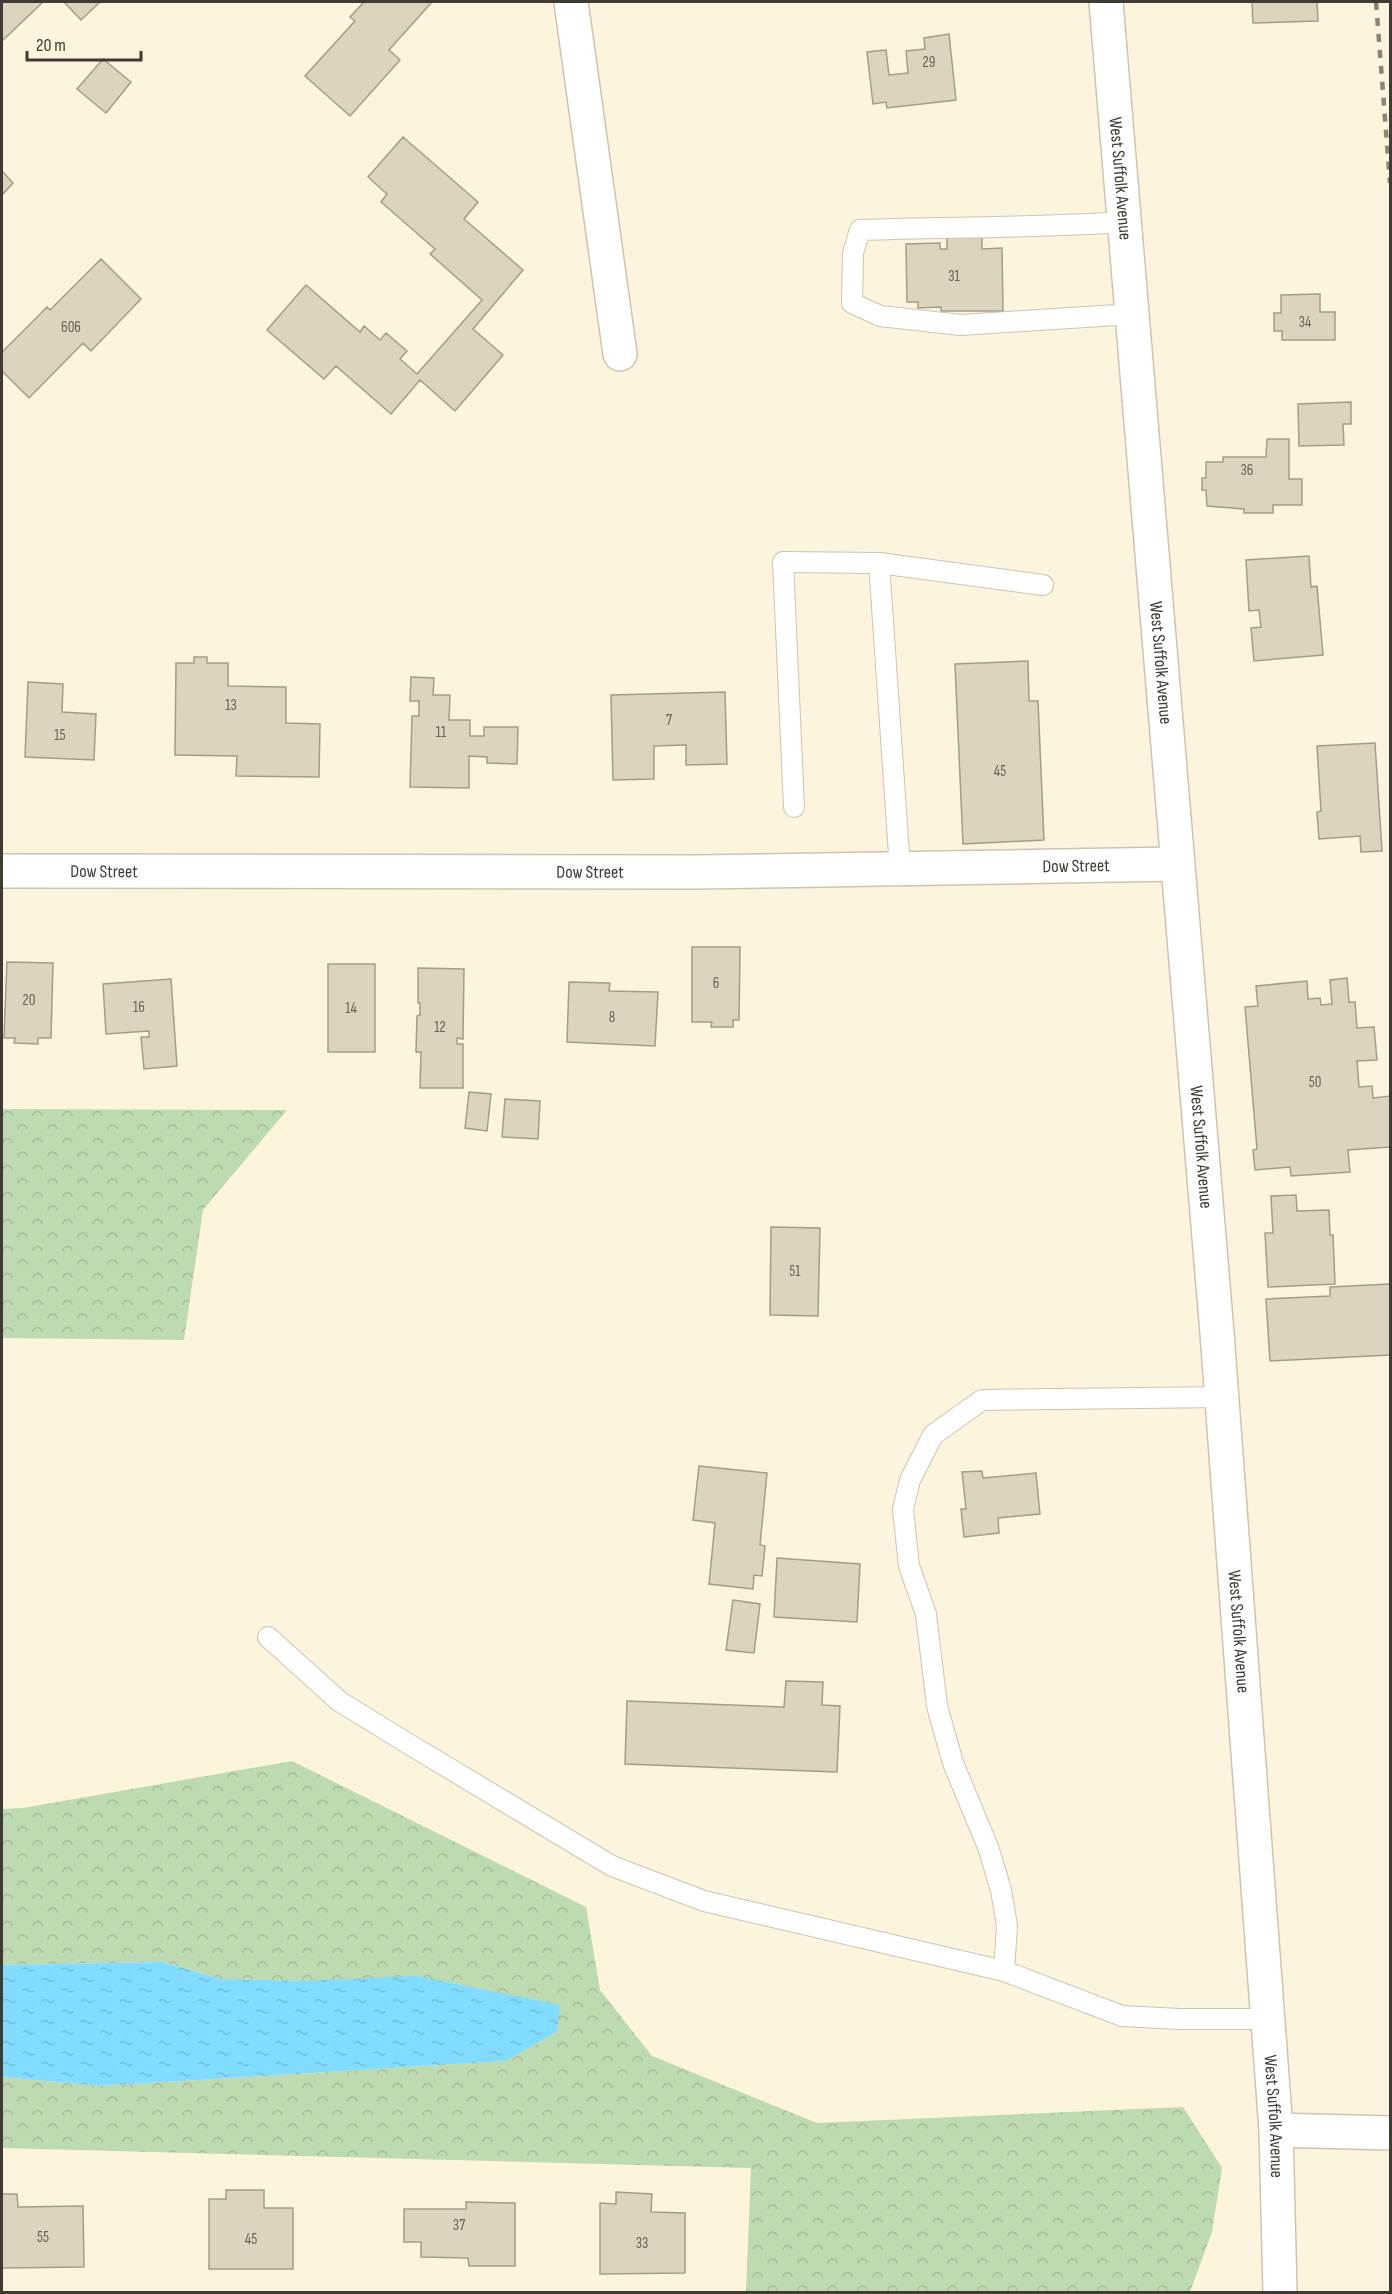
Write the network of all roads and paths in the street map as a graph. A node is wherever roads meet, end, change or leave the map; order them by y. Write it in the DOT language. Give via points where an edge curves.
graph roads {
  1 [pos="571,2"];
  2 [pos="1106,2"];
  3 [pos="1124,222"];
  4 [pos="1132,314"];
  5 [pos="620,354"];
  6 [pos="879,563"];
  7 [pos="1043,585"];
  8 [pos="794,807"];
  9 [pos="1177,864"];
  10 [pos="900,869"];
  11 [pos="2,871"];
  12 [pos="1221,1397"];
  13 [pos="268,1638"];
  14 [pos="1004,1971"];
  15 [pos="1267,2019"];
  16 [pos="1276,2130"];
  17 [pos="1390,2133"];
  18 [pos="1280,2292"];
  1 -- 5 [label="main road"];
  2 -- 3 [label="main road, West Suffolk Avenue"];
  3 -- 4 [label="main road, West Suffolk Avenue"];
  3 -- 4 [label="lane" via="860,230 853,253 852,303 880,316 961,325"];
  4 -- 9 [label="main road, West Suffolk Avenue"];
  6 -- 7 [label="lane"];
  6 -- 8 [label="lane" via="783,562"];
  6 -- 10 [label="lane"];
  9 -- 10 [label="main road, Dow Street"];
  9 -- 12 [label="main road, West Suffolk Avenue"];
  10 -- 11 [label="main road, Dow Street"];
  12 -- 14 [label="lane" via="982,1400 933,1436 910,1480 903,1509 909,1566 926,1614 938,1706 952,1763 988,1846 1001,1890 1007,1926"];
  12 -- 15 [label="main road, West Suffolk Avenue"];
  13 -- 14 [label="lane" via="339,1701 612,1866 704,1901"];
  14 -- 15 [label="lane" via="1122,2016"];
  15 -- 16 [label="main road, West Suffolk Avenue"];
  16 -- 17 [label="main road"];
  16 -- 18 [label="main road, West Suffolk Avenue"];
}
